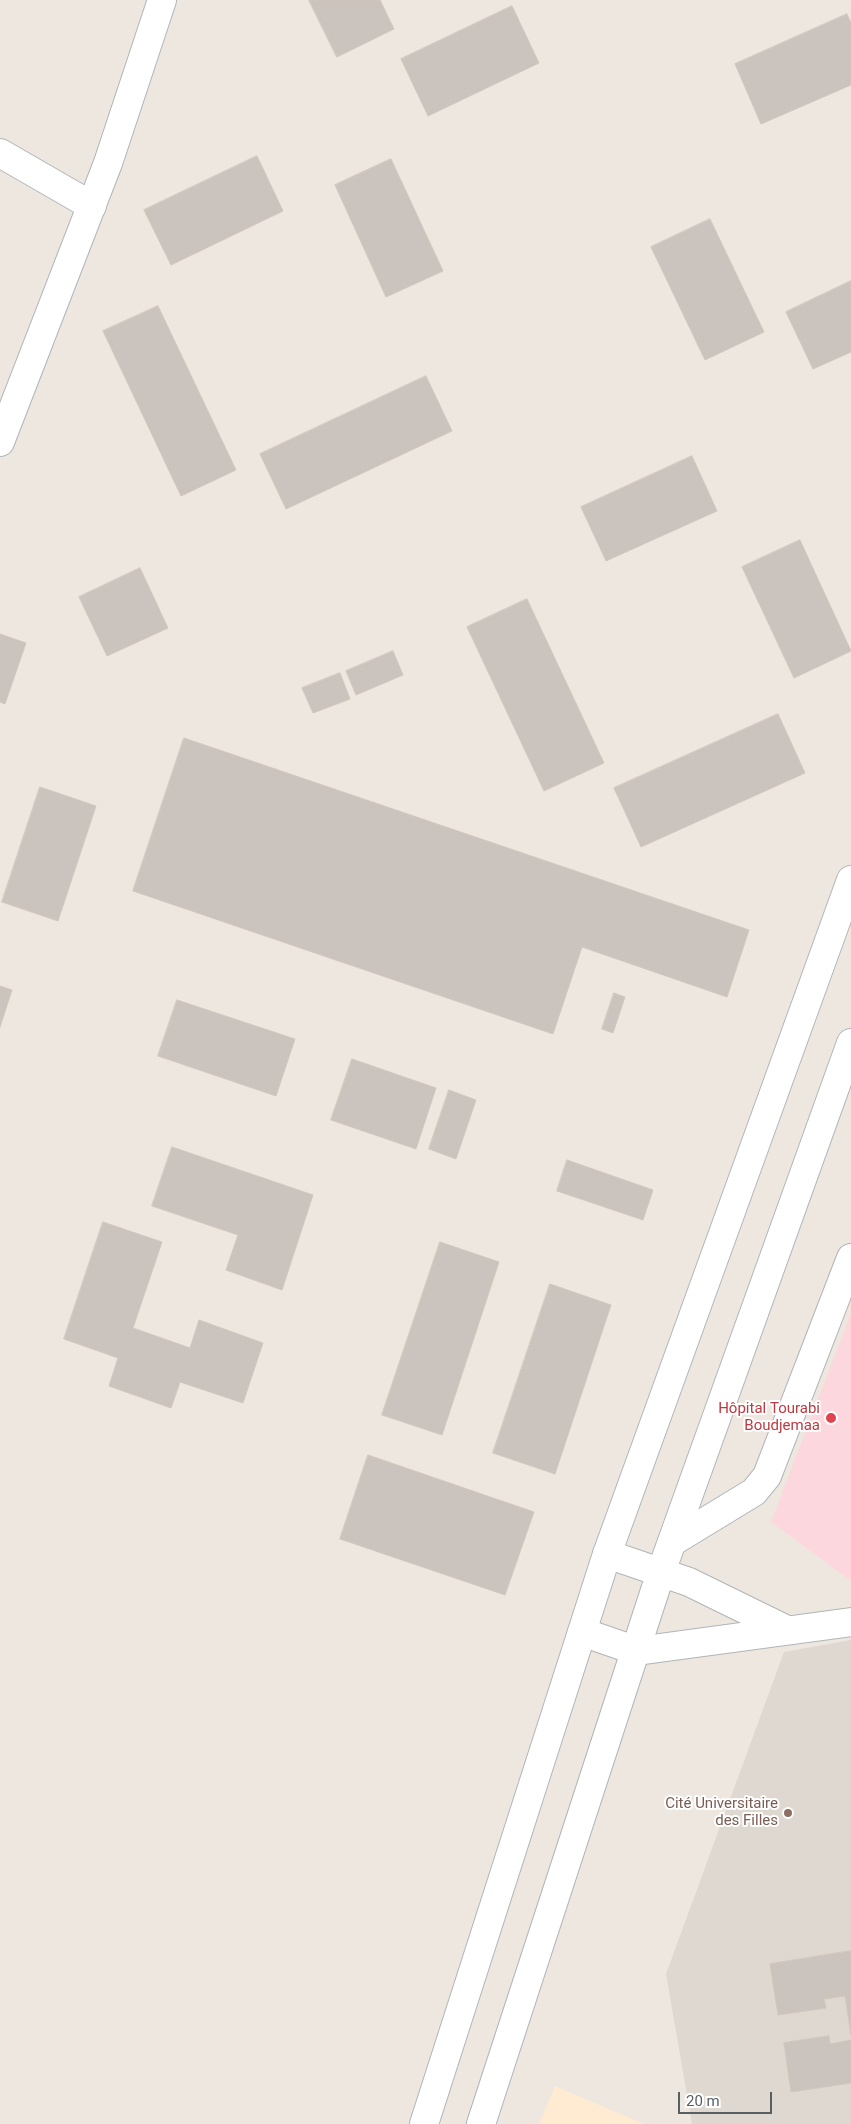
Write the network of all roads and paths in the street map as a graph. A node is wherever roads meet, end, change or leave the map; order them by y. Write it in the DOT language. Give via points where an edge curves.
graph roads {
  1 [pos="162,0"];
  2 [pos="0,153"];
  3 [pos="92,206"];
  4 [pos="0,442"];
  5 [pos="851,880"];
  6 [pos="851,1044"];
  7 [pos="851,1258"];
  8 [pos="672,1542"];
  9 [pos="607,1554"];
  10 [pos="661,1572"];
  11 [pos="851,1622"];
  12 [pos="787,1630"];
  13 [pos="582,1632"];
  14 [pos="637,1651"];
  15 [pos="424,2124"];
  16 [pos="482,2124"];
  1 -- 3 [label="main road"];
  2 -- 3 [label="main road"];
  3 -- 4 [label="main road"];
  5 -- 9 [label="main road"];
  6 -- 8 [label="main road"];
  7 -- 8 [label="main road" via="767,1476 754,1492"];
  8 -- 10 [label="main road"];
  9 -- 10 [label="main road"];
  9 -- 13 [label="main road"];
  10 -- 12 [label="main road" via="689,1582"];
  10 -- 14 [label="main road"];
  11 -- 12 [label="main road"];
  12 -- 14 [label="main road"];
  13 -- 14 [label="main road"];
  13 -- 15 [label="main road"];
  14 -- 16 [label="main road"];
}
